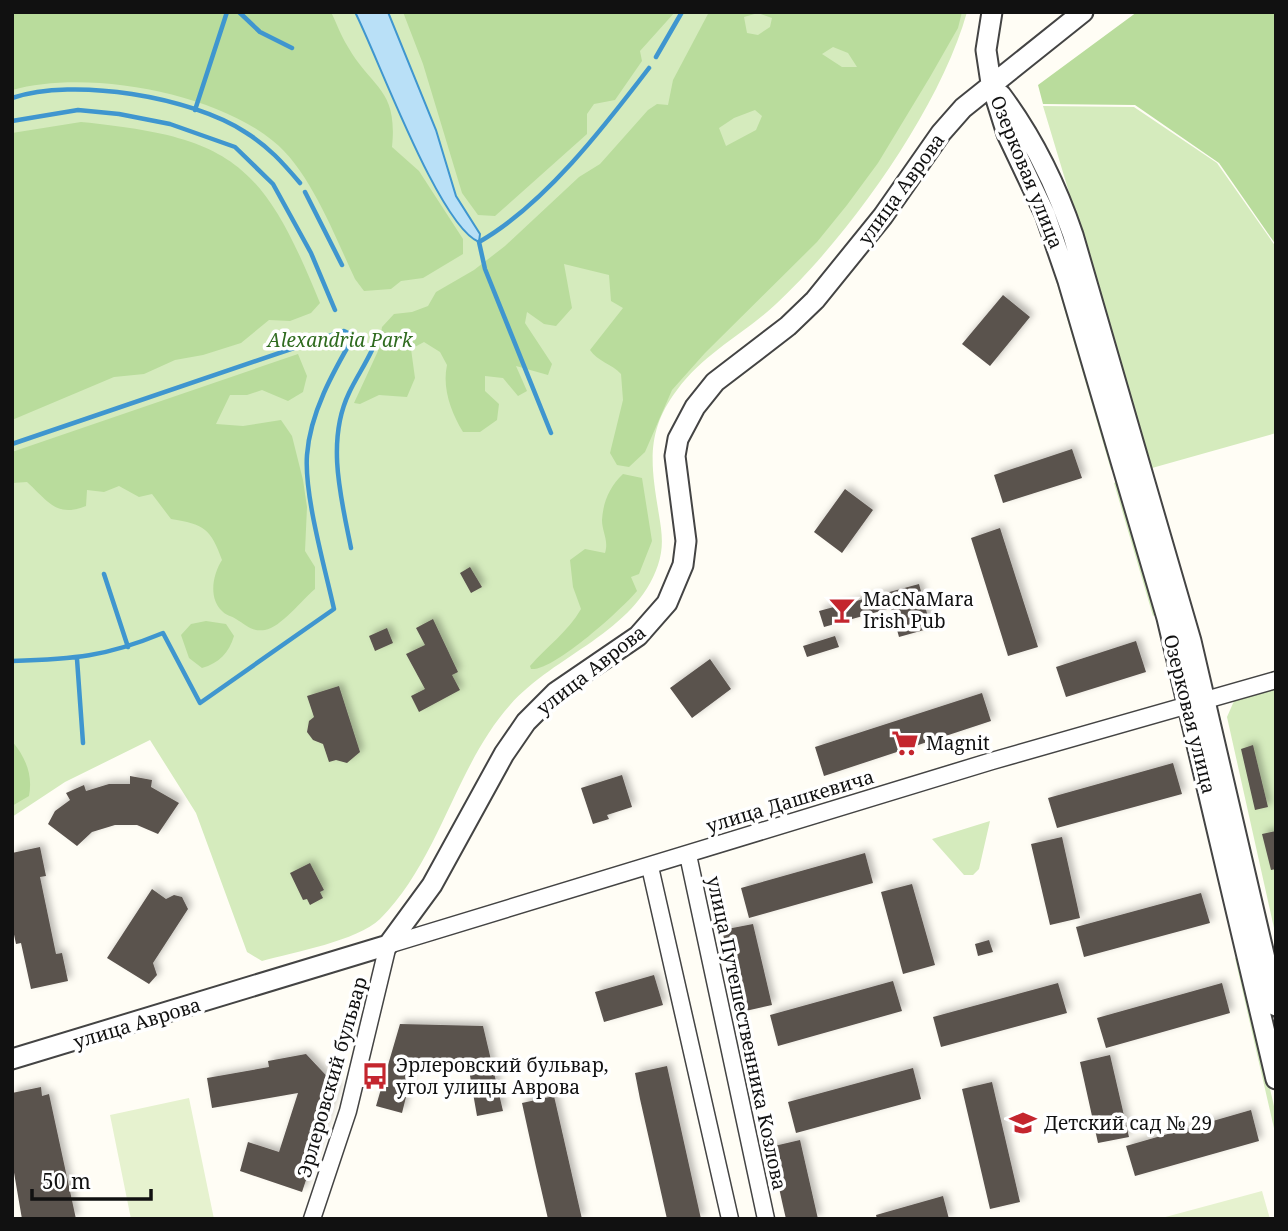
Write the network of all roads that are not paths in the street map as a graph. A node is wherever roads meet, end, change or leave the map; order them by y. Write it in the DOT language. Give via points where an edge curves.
graph roads {
  1 [pos="992,12"];
  2 [pos="1083,12"];
  3 [pos="991,83"];
  4 [pos="1276,680"];
  5 [pos="1197,701"];
  6 [pos="688,855"];
  7 [pos="650,867"];
  8 [pos="388,946"];
  9 [pos="1276,1006"];
  10 [pos="12,1059"];
  11 [pos="1276,1079"];
  12 [pos="312,1219"];
  13 [pos="730,1219"];
  14 [pos="766,1219"];
  1 -- 3 [label="street" via="986,50"];
  2 -- 3 [label="street, улица Аврова"];
  3 -- 5 [label="street, Озерковая улица" via="1024,125 1065,212"];
  3 -- 8 [label="street, улица Аврова" via="941,133 883,216 815,300 715,382 695,407 678,439 675,456 686,541 683,565 667,603 638,636 556,692 526,722 439,874"];
  4 -- 5 [label="street, улица Дашкевича"];
  5 -- 6 [label="street, улица Дашкевича"];
  5 -- 9 [label="street, Озерковая улица"];
  5 -- 11 [label="street, Озерковая улица"];
  6 -- 7 [label="street, улица Дашкевича"];
  6 -- 14 [label="street, улица Путешественника Козлова"];
  7 -- 8 [label="street, улица Дашкевича"];
  7 -- 13 [label="street"];
  8 -- 10 [label="street, улица Аврова"];
  8 -- 12 [label="street, Эрлеровский бульвар" via="348,1111"];
}
